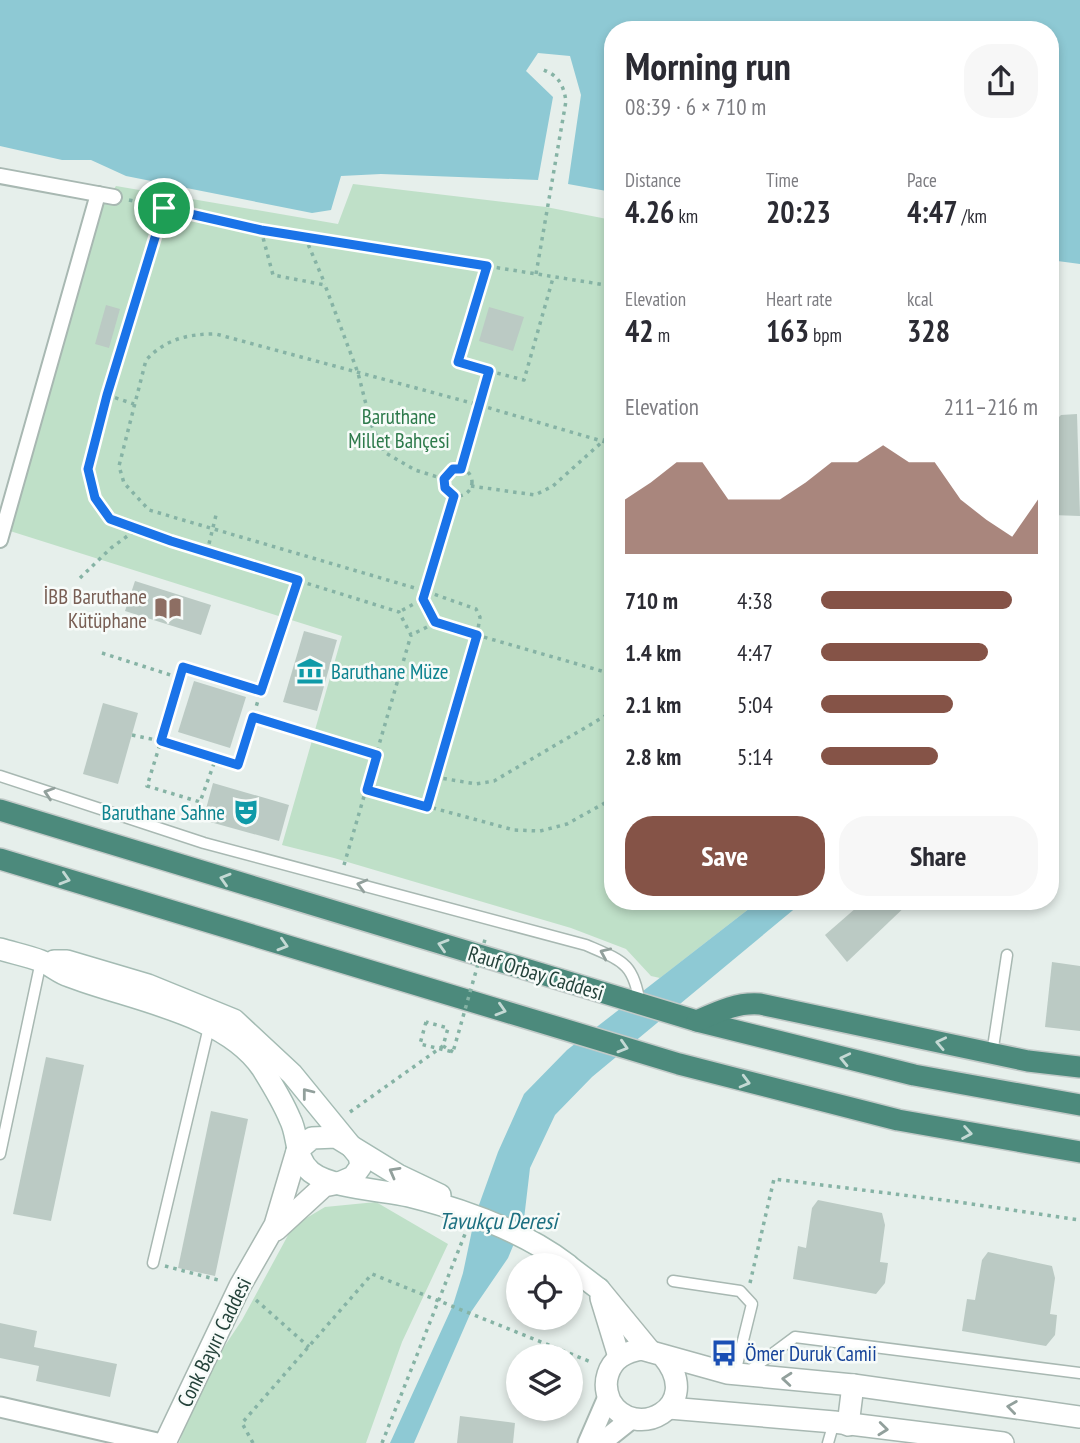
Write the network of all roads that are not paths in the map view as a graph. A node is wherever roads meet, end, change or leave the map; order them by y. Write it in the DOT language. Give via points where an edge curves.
graph roads {
  1 [pos="0,176"];
  2 [pos="98,194"];
  3 [pos="114,197"];
  4 [pos="0,540"];
  5 [pos="0,776"];
  6 [pos="0,810"];
  7 [pos="0,859"];
  8 [pos="0,949"];
  9 [pos="1007,955"];
  10 [pos="41,961"];
  11 [pos="640,1005"];
  12 [pos="697,1021"];
  13 [pos="209,1027"];
  14 [pos="992,1054"];
  15 [pos="1080,1067"];
  16 [pos="1080,1105"];
  17 [pos="351,1144"];
  18 [pos="297,1151"];
  19 [pos="1080,1152"];
  20 [pos="0,1154"];
  21 [pos="339,1183"];
  22 [pos="475,1216"];
  23 [pos="264,1241"];
  24 [pos="548,1253"];
  25 [pos="153,1263"];
  26 [pos="583,1277"];
  27 [pos="673,1281"];
  28 [pos="599,1289"];
  29 [pos="657,1353"];
  30 [pos="614,1363"];
  31 [pos="1080,1373"];
  32 [pos="740,1374"];
  33 [pos="853,1385"];
  34 [pos="608,1397"];
  35 [pos="0,1408"];
  36 [pos="669,1408"];
  37 [pos="1080,1417"];
  38 [pos="631,1419"];
  39 [pos="837,1430"];
  40 [pos="157,1443"];
  41 [pos="166,1443"];
  42 [pos="588,1443"];
  43 [pos="601,1443"];
  44 [pos="1003,1443"];
  1 -- 2 [label="street"];
  2 -- 3 [label="street"];
  2 -- 4 [label="street"];
  11 -- 5 [label="lane, one-way" via="636,980 620,960 586,945 204,843"];
  11 -- 6 [label="highway, Rauf Orbay Caddesi, one-way"];
  7 -- 19 [label="highway, one-way" via="679,1065 898,1120"];
  8 -- 10 [label="street"];
  9 -- 14 [label="lane"];
  10 -- 13 [label="street" via="66,976 181,1013"];
  17 -- 10 [label="street, one-way" via="292,1074 234,1020 148,985 67,961"];
  10 -- 20 [label="lane"];
  11 -- 12 [label="highway, Rauf Orbay Caddesi"];
  14 -- 12 [label="highway, one-way" via="760,1004 730,1007"];
  16 -- 12 [label="highway, Rauf Orbay Caddesi, one-way" via="914,1075"];
  13 -- 18 [label="street" via="247,1050 261,1067 292,1121"];
  13 -- 25 [label="lane"];
  14 -- 15 [label="highway"];
  17 -- 18 [label="street" via="336,1137 312,1138"];
  17 -- 21 [label="street" via="361,1166 353,1177"];
  22 -- 17 [label="street, one-way"];
  18 -- 21 [label="street" via="310,1171"];
  18 -- 23 [label="street, Conk Bayırı Caddesi" via="275,1225"];
  21 -- 22 [label="street" via="408,1196"];
  21 -- 23 [label="street, Conk Bayırı Caddesi" via="324,1186"];
  22 -- 24 [label="street"];
  23 -- 41 [label="street, Conk Bayırı Caddesi"];
  26 -- 28 [label="street"];
  27 -- 32 [label="lane" via="740,1291 747,1296 751,1304"];
  28 -- 29 [label="street"];
  28 -- 30 [label="street"];
  29 -- 30 [label="street" via="629,1351"];
  29 -- 32 [label="street"];
  29 -- 36 [label="street" via="676,1376 675,1398"];
  30 -- 34 [label="street" via="606,1388"];
  31 -- 32 [label="lane" via="796,1337"];
  33 -- 32 [label="street, one-way"];
  37 -- 33 [label="street, one-way"];
  33 -- 39 [label="street"];
  34 -- 38 [label="street"];
  34 -- 42 [label="street"];
  35 -- 40 [label="street"];
  36 -- 38 [label="street" via="652,1419"];
  36 -- 39 [label="street"];
  38 -- 43 [label="street"];
  39 -- 44 [label="street, one-way"];
}
